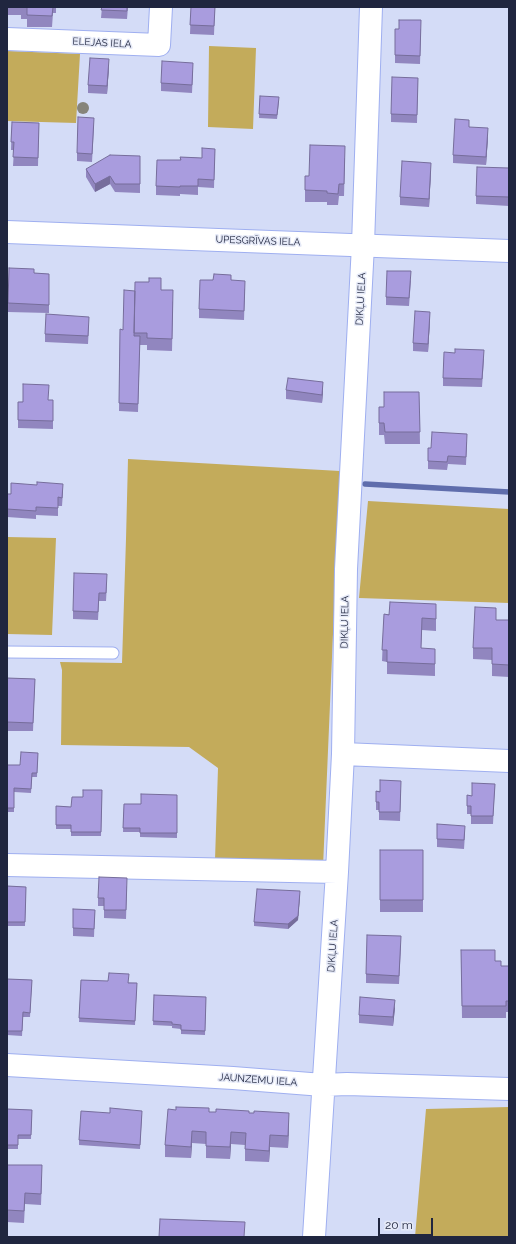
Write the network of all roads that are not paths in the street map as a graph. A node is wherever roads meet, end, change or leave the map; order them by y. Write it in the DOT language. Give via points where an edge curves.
graph roads {
  1 [pos="161,7"];
  2 [pos="371,7"];
  3 [pos="7,39"];
  4 [pos="7,232"];
  5 [pos="363,245"];
  6 [pos="509,251"];
  7 [pos="7,652"];
  8 [pos="114,653"];
  9 [pos="343,754"];
  10 [pos="509,761"];
  11 [pos="7,864"];
  12 [pos="338,872"];
  13 [pos="7,1065"];
  14 [pos="323,1085"];
  15 [pos="509,1089"];
  16 [pos="314,1237"];
  1 -- 3 [label="street, ELEJAS IELA" via="160,46"];
  2 -- 5 [label="street, DIKĻU IELA"];
  4 -- 5 [label="street, UPESGRĪVAS IELA"];
  5 -- 6 [label="street, UPESGRĪVAS IELA"];
  5 -- 9 [label="street, DIKĻU IELA" via="346,569"];
  7 -- 8 [label="lane"];
  9 -- 10 [label="street"];
  9 -- 12 [label="street, DIKĻU IELA"];
  11 -- 12 [label="street"];
  12 -- 14 [label="street, DIKĻU IELA"];
  13 -- 14 [label="street, JAUNZEMU IELA"];
  14 -- 15 [label="street, JAUNZEMU IELA"];
  14 -- 16 [label="street, DIKĻU IELA"];
}
